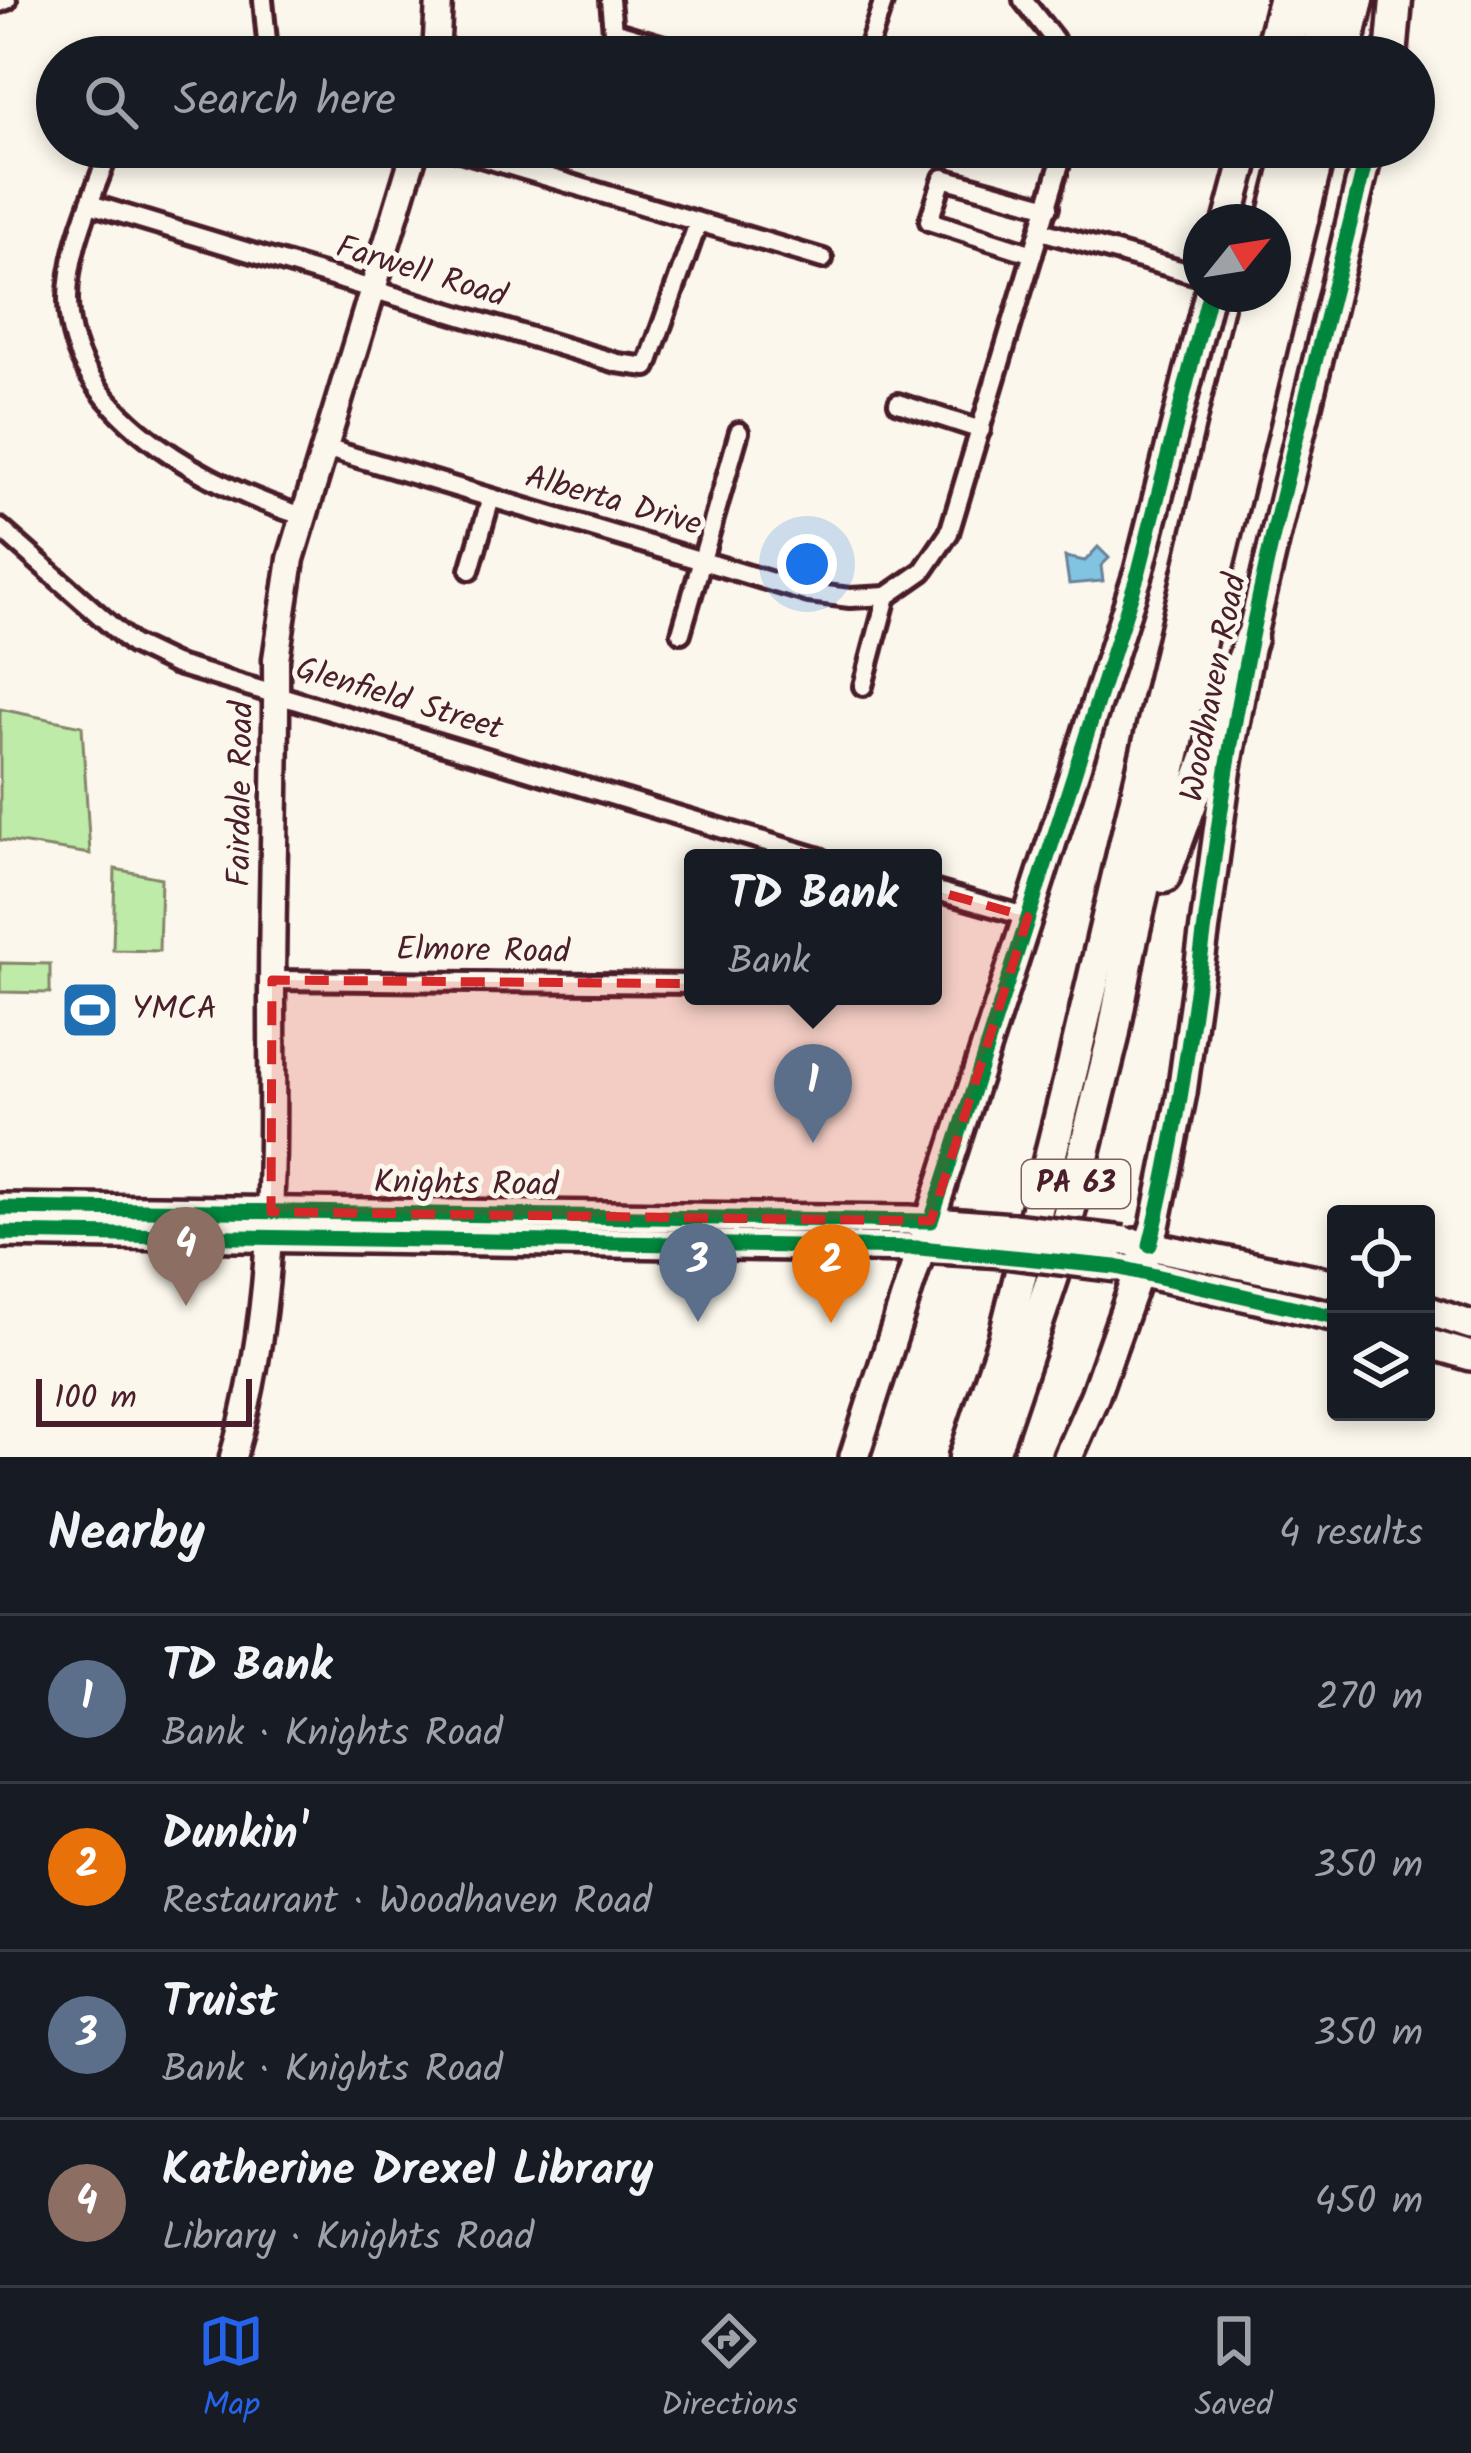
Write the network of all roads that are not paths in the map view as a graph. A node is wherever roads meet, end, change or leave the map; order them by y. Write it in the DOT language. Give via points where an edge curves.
graph roads {
  1 [pos="263,0"];
  2 [pos="439,0"];
  3 [pos="610,0"];
  4 [pos="884,0"];
  5 [pos="1023,0"];
  6 [pos="1282,0"];
  7 [pos="1303,0"];
  8 [pos="1330,0"];
  9 [pos="1358,0"];
  10 [pos="1396,0"];
  11 [pos="1409,0"];
  12 [pos="269,36"];
  13 [pos="437,36"];
  14 [pos="630,36"];
  15 [pos="872,36"];
  16 [pos="1052,36"];
  17 [pos="1272,36"];
  18 [pos="1289,36"];
  19 [pos="1321,36"];
  20 [pos="1349,36"];
  21 [pos="1393,36"];
  22 [pos="1398,36"];
  23 [pos="103,168"];
  24 [pos="410,168"];
  25 [pos="516,168"];
  26 [pos="1059,168"];
  27 [pos="1242,168"];
  28 [pos="1287,168"];
  29 [pos="1315,168"];
  30 [pos="1364,168"];
  31 [pos="90,204"];
  32 [pos="1233,204"];
  33 [pos="1278,204"];
  34 [pos="1049,207"];
  35 [pos="698,223"];
  36 [pos="1041,231"];
  37 [pos="1033,254"];
  38 [pos="823,260"];
  39 [pos="1183,271"];
  40 [pos="373,290"];
  41 [pos="1204,312"];
  42 [pos="1251,312"];
  43 [pos="898,403"];
  44 [pos="981,430"];
  45 [pos="739,432"];
  46 [pos="325,448"];
  47 [pos="491,498"];
  48 [pos="303,516"];
  49 [pos="0,527"];
  50 [pos="702,559"];
  51 [pos="470,570"];
  52 [pos="887,596"];
  53 [pos="681,633"];
  54 [pos="1251,638"];
  55 [pos="862,686"];
  56 [pos="277,693"];
  57 [pos="779,849"];
  58 [pos="942,893"];
  59 [pos="1028,917"];
  60 [pos="272,980"];
  61 [pos="684,984"];
  62 [pos="1113,1037"];
  63 [pos="0,1208"];
  64 [pos="931,1221"];
  65 [pos="271,1225"];
  66 [pos="783,1232"];
  67 [pos="0,1234"];
  68 [pos="1008,1241"];
  69 [pos="920,1248"];
  70 [pos="1132,1256"];
  71 [pos="1327,1283"];
  72 [pos="1014,1290"];
  73 [pos="1435,1313"];
  74 [pos="1327,1314"];
  75 [pos="1471,1324"];
  76 [pos="1435,1346"];
  77 [pos="1471,1356"];
  78 [pos="233,1457"];
  79 [pos="854,1457"];
  80 [pos="949,1457"];
  81 [pos="965,1457"];
  82 [pos="992,1457"];
  83 [pos="1067,1457"];
  1 -- 12 [label="street"];
  2 -- 13 [label="street"];
  3 -- 14 [label="street" via="613,31"];
  4 -- 15 [label="street"];
  5 -- 16 [label="street"];
  6 -- 17 [label="street"];
  7 -- 18 [label="highway"];
  8 -- 19 [label="highway"];
  9 -- 20 [label="highway"];
  10 -- 21 [label="highway"];
  11 -- 22 [label="street"];
  23 -- 31 [label="street"];
  24 -- 40 [label="street, Fairdale Road"];
  25 -- 35 [label="street"];
  26 -- 34 [label="street"];
  27 -- 32 [label="main road"];
  28 -- 33 [label="highway"];
  29 -- 62 [label="highway, Woodhaven Road / PA 63"];
  30 -- 54 [label="main road, Woodhaven Road"];
  31 -- 40 [label="street, Farwell Road"];
  31 -- 48 [label="street" via="68,285 68,318 94,382 149,439 192,469"];
  34 -- 36 [label="street"];
  34 -- 37 [label="street" via="943,178 929,221"];
  35 -- 38 [label="street"];
  35 -- 40 [label="street, Farwell Road" via="647,368"];
  36 -- 37 [label="street"];
  36 -- 39 [label="street"];
  37 -- 44 [label="street"];
  40 -- 46 [label="street, Fairdale Road"];
  41 -- 59 [label="main road" via="1139,571"];
  42 -- 72 [label="highway, Woodhaven Road / PA 63"];
  43 -- 44 [label="street"];
  44 -- 52 [label="street" via="949,533 923,571"];
  45 -- 50 [label="street"];
  46 -- 47 [label="street, Alberta Drive"];
  46 -- 48 [label="street, Fairdale Road"];
  47 -- 50 [label="street, Alberta Drive"];
  47 -- 51 [label="street"];
  48 -- 56 [label="street, Fairdale Road" via="281,608"];
  49 -- 56 [label="street, Glenfield Street" via="149,654"];
  50 -- 52 [label="street, Alberta Drive" via="827,596"];
  50 -- 53 [label="street"];
  52 -- 55 [label="street"];
  54 -- 62 [label="highway"];
  54 -- 70 [label="main road, Woodhaven Road" via="1182,1093"];
  56 -- 57 [label="street, Glenfield Street"];
  56 -- 60 [label="street, Fairdale Road"];
  58 -- 59 [label="street"];
  59 -- 64 [label="main road"];
  60 -- 61 [label="street, Elmore Road"];
  60 -- 65 [label="street, Fairdale Road"];
  62 -- 82 [label="highway, Woodhaven Road / PA 63" via="1053,1276"];
  63 -- 65 [label="main road, Knights Road"];
  64 -- 66 [label="main road, Knights Road"];
  64 -- 68 [label="main road, Knights Road"];
  64 -- 69 [label="main road"];
  65 -- 66 [label="main road, Knights Road"];
  65 -- 67 [label="main road, Knights Road"];
  65 -- 78 [label="street, Fairdale Road" via="253,1388"];
  66 -- 69 [label="main road, Knights Road"];
  68 -- 69 [label="main road, Knights Road"];
  68 -- 70 [label="main road, Knights Road, bridge"];
  69 -- 79 [label="main road"];
  70 -- 71 [label="main road, Knights Road"];
  70 -- 74 [label="main road, Knights Road"];
  70 -- 83 [label="main road, Woodhaven Road" via="1095,1395"];
  72 -- 80 [label="highway"];
  72 -- 81 [label="highway, Woodhaven Road / PA 63"];
  73 -- 75 [label="main road"];
  76 -- 77 [label="main road"];
}
